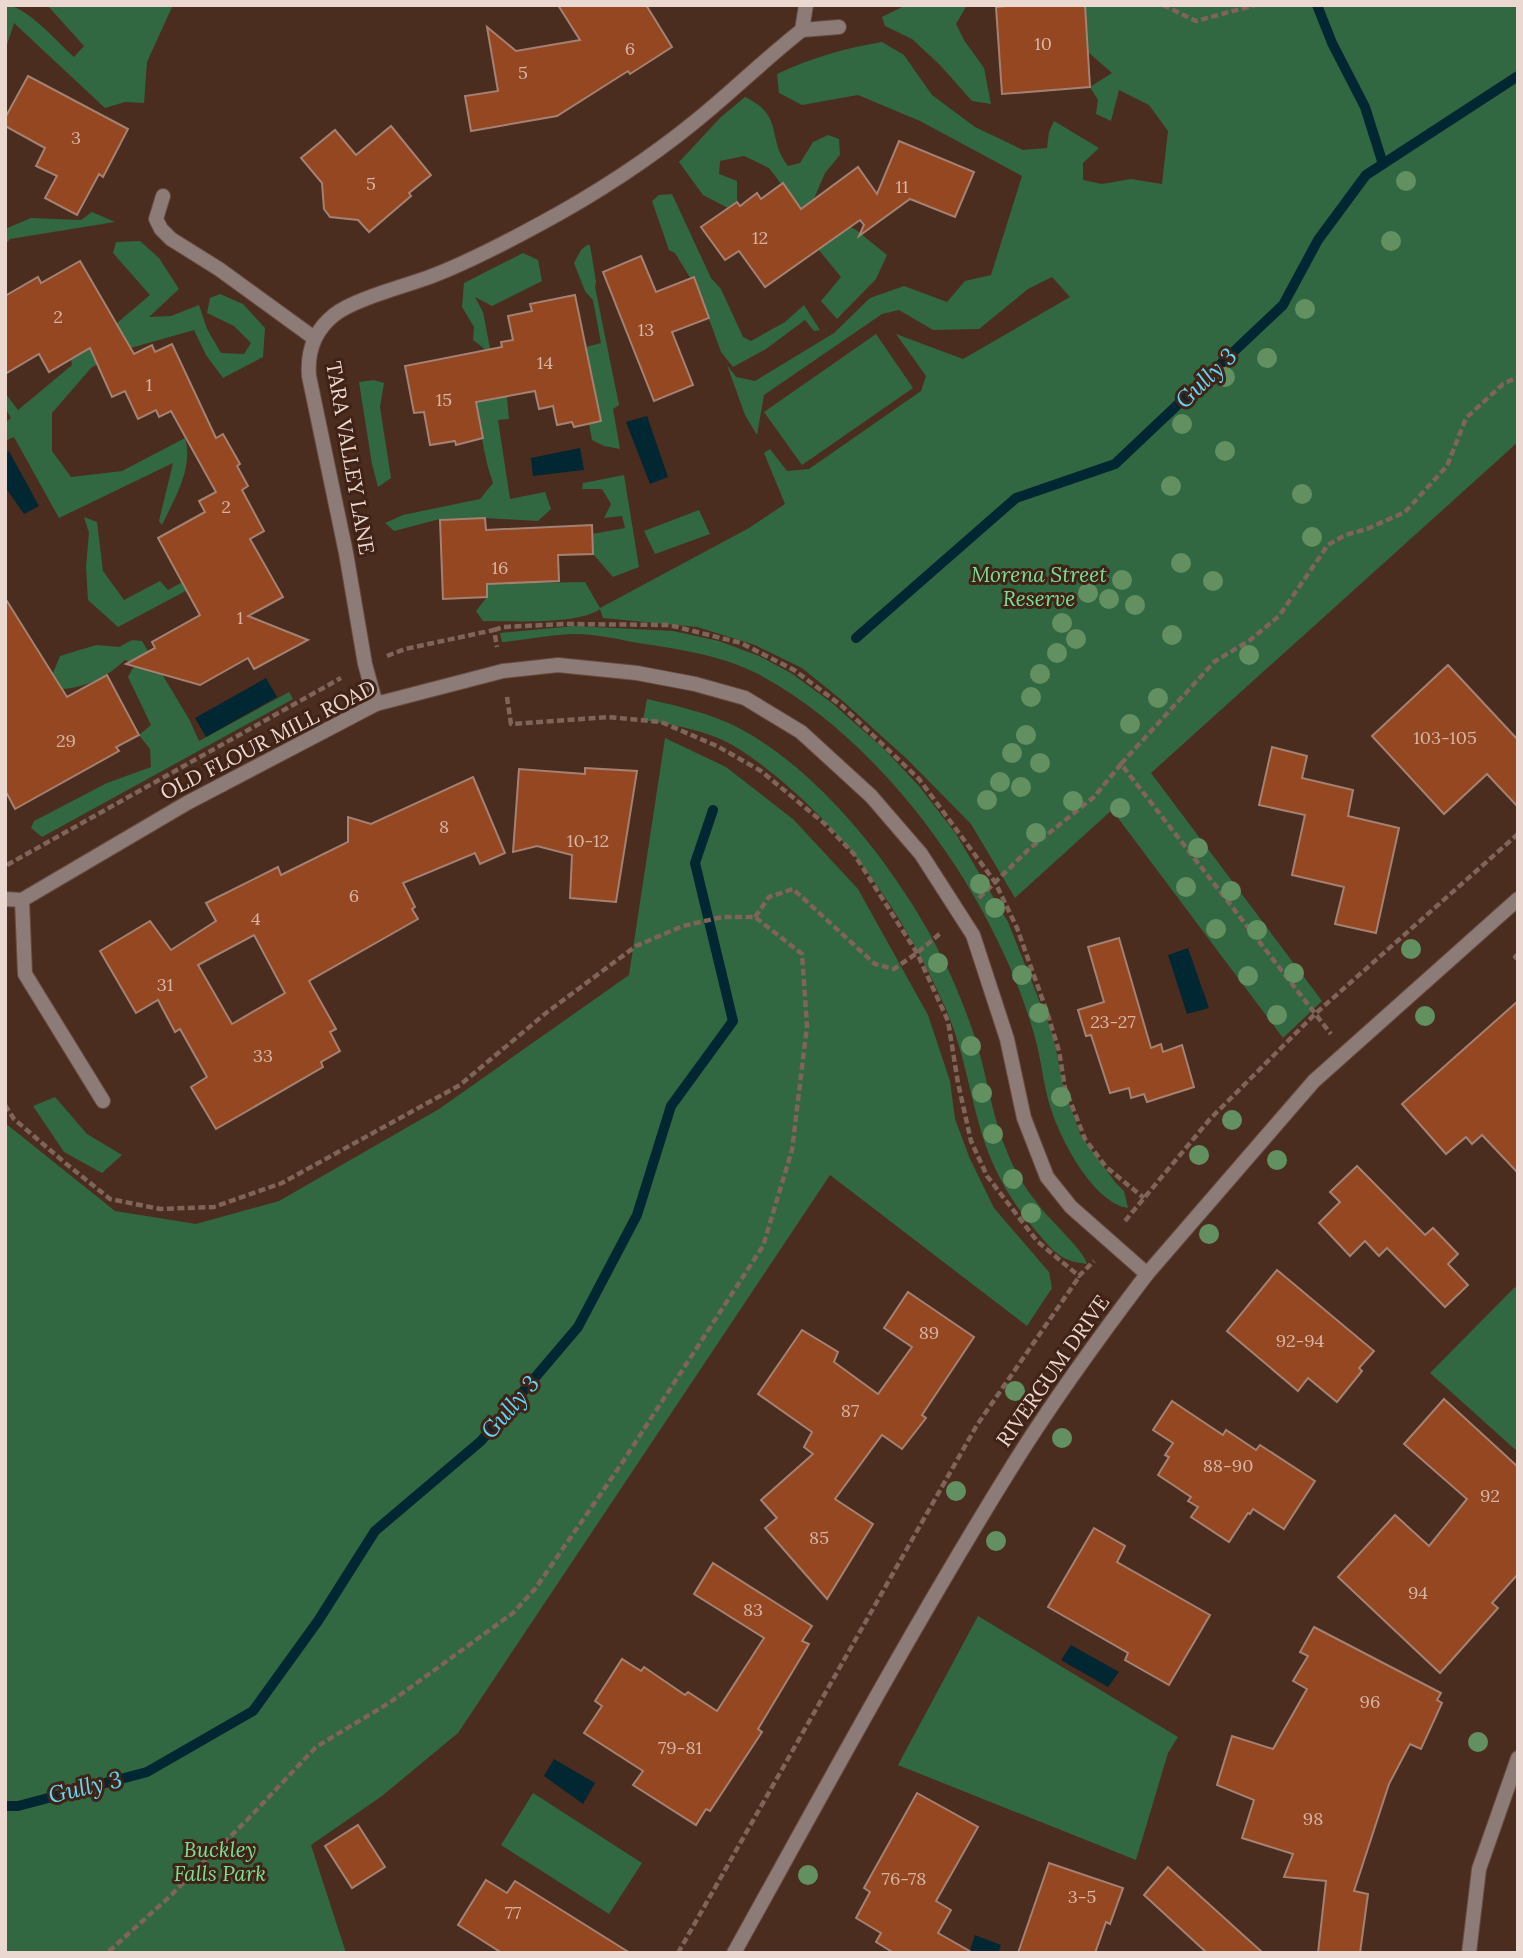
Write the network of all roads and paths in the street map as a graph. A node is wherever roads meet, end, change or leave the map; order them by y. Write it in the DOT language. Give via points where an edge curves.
graph roads {
  1 [pos="806,5"];
  2 [pos="1163,5"];
  3 [pos="1255,5"];
  4 [pos="839,27"];
  5 [pos="802,30"];
  6 [pos="163,196"];
  7 [pos="314,338"];
  8 [pos="1518,377"];
  9 [pos="365,664"];
  10 [pos="503,671"];
  11 [pos="376,704"];
  12 [pos="1121,764"];
  13 [pos="1518,834"];
  14 [pos="8,865"];
  15 [pos="5,899"];
  16 [pos="1518,899"];
  17 [pos="22,900"];
  18 [pos="961,916"];
  19 [pos="755,917"];
  20 [pos="918,953"];
  21 [pos="1315,1014"];
  22 [pos="1346,1052"];
  23 [pos="103,1101"];
  24 [pos="5,1105"];
  25 [pos="1110,1242"];
  26 [pos="1147,1274"];
  27 [pos="1079,1276"];
  28 [pos="1518,1758"];
  29 [pos="107,1953"];
  30 [pos="678,1953"];
  31 [pos="734,1953"];
  32 [pos="1469,1953"];
  1 -- 5 [label="street"];
  2 -- 3 [label="path" via="1196,21"];
  4 -- 5 [label="street"];
  5 -- 7 [label="street, TARA VALLEY LANE" via="697,121 615,180 485,253 343,308"];
  6 -- 7 [label="street" via="156,219 161,229"];
  7 -- 9 [label="street, TARA VALLEY LANE" via="309,376"];
  8 -- 12 [label="path" via="1503,384 1466,418 1447,466 1405,512 1328,545 1279,616 1214,662"];
  9 -- 10 [label="path" via="405,649 494,630"];
  9 -- 11 [label="street, TARA VALLEY LANE"];
  9 -- 14 [label="path"];
  10 -- 11 [label="street, OLD FLOUR MILL ROAD"];
  10 -- 18 [label="street, OLD FLOUR MILL ROAD" via="558,665 638,673 745,698 801,732 871,796 921,854"];
  10 -- 20 [label="path" via="511,724 608,717 661,722 761,771 854,854"];
  11 -- 17 [label="street, OLD FLOUR MILL ROAD" via="187,803"];
  12 -- 18 [label="path" via="1094,797 1029,849"];
  12 -- 21 [label="path"];
  13 -- 21 [label="path"];
  15 -- 17 [label="street"];
  16 -- 22 [label="street, RIVERGUM DRIVE"];
  17 -- 23 [label="street" via="25,974"];
  18 -- 25 [label="street, OLD FLOUR MILL ROAD" via="978,948 1007,1039 1024,1118 1047,1177 1071,1207"];
  19 -- 20 [label="path" via="769,897 793,889 875,964 894,968"];
  19 -- 24 [label="path" via="722,917 683,926 636,946 591,977 460,1085 282,1183 214,1207 160,1209 110,1199 14,1119"];
  19 -- 29 [label="path" via="802,954 807,1026 792,1150 763,1246 620,1465 535,1589 513,1613 389,1703 316,1747 166,1900"];
  20 -- 27 [label="path" via="948,1021 971,1141 987,1176 1037,1241"];
  21 -- 22 [label="path"];
  21 -- 25 [label="path" via="1210,1119"];
  22 -- 26 [label="street, RIVERGUM DRIVE" via="1314,1081"];
  25 -- 26 [label="street, OLD FLOUR MILL ROAD"];
  25 -- 27 [label="path"];
  26 -- 31 [label="street, RIVERGUM DRIVE" via="1014,1463"];
  27 -- 30 [label="path" via="977,1425"];
  28 -- 32 [label="street" via="1479,1869"];
}
